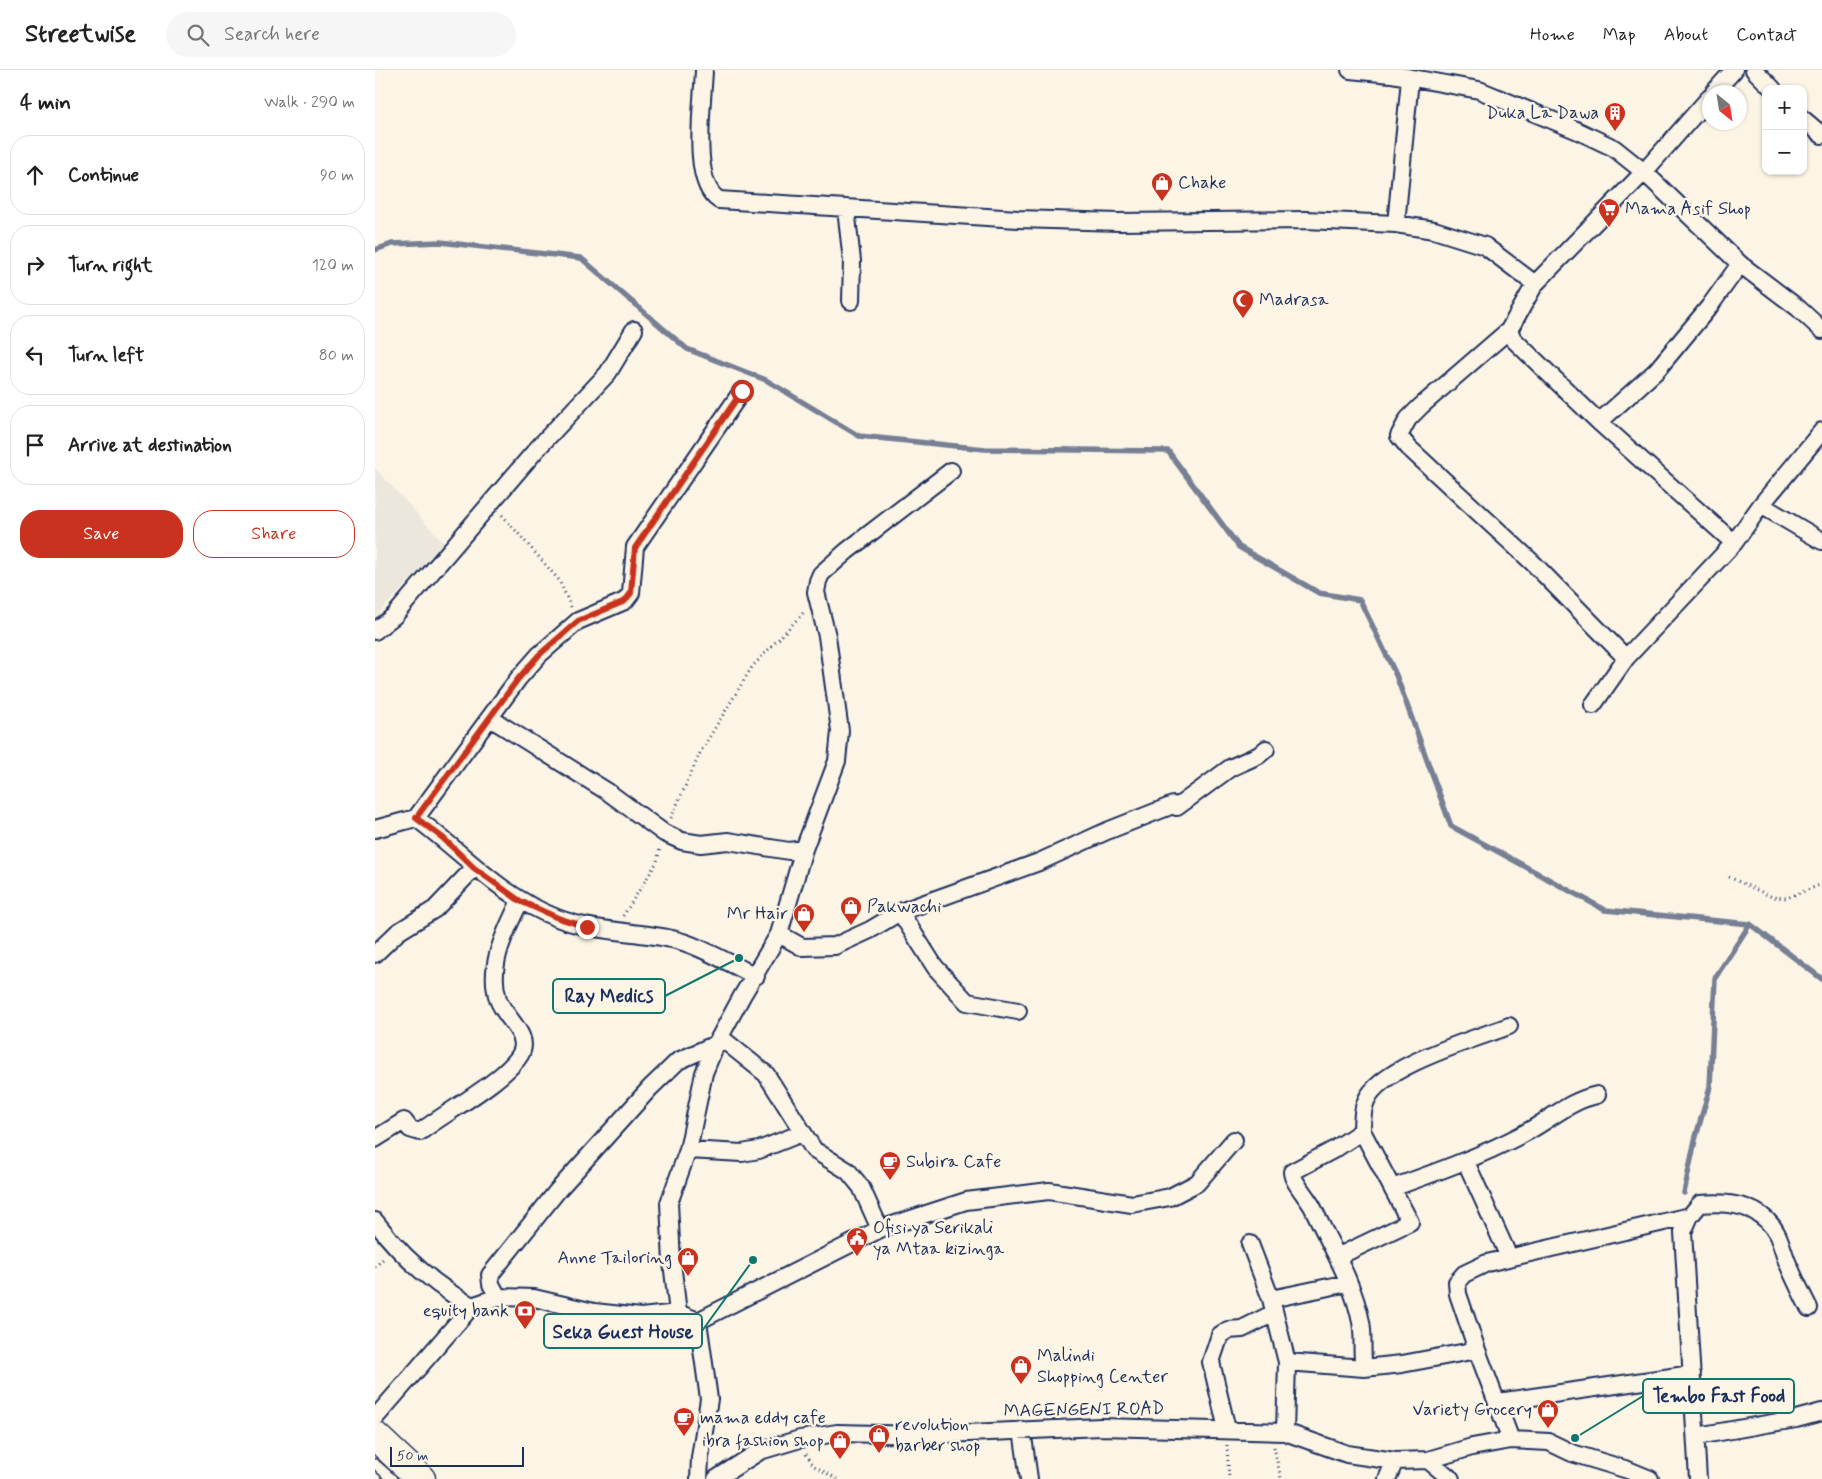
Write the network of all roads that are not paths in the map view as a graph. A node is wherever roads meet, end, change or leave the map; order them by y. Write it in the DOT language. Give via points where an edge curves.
graph roads {
  1 [pos="703,70"];
  2 [pos="1350,70"];
  3 [pos="1734,70"];
  4 [pos="1754,70"];
  5 [pos="1391,72"];
  6 [pos="1410,79"];
  7 [pos="1720,85"];
  8 [pos="1769,85"];
  9 [pos="1702,106"];
  10 [pos="1807,122"];
  11 [pos="1822,135"];
  12 [pos="1644,172"];
  13 [pos="846,209"];
  14 [pos="1396,224"];
  15 [pos="1740,264"];
  16 [pos="1535,284"];
  17 [pos="851,301"];
  18 [pos="634,330"];
  19 [pos="1509,330"];
  20 [pos="1822,330"];
  21 [pos="742,391"];
  22 [pos="1599,422"];
  23 [pos="1822,431"];
  24 [pos="951,470"];
  25 [pos="1761,506"];
  26 [pos="1822,541"];
  27 [pos="1734,543"];
  28 [pos="375,631"];
  29 [pos="1626,658"];
  30 [pos="1593,705"];
  31 [pos="490,718"];
  32 [pos="1266,749"];
  33 [pos="416,818"];
  34 [pos="375,829"];
  35 [pos="804,849"];
  36 [pos="474,868"];
  37 [pos="520,901"];
  38 [pos="901,912"];
  39 [pos="779,934"];
  40 [pos="376,952"];
  41 [pos="755,976"];
  42 [pos="1018,1011"];
  43 [pos="1509,1026"];
  44 [pos="718,1040"];
  45 [pos="1597,1095"];
  46 [pos="1362,1132"];
  47 [pos="802,1133"];
  48 [pos="375,1139"];
  49 [pos="1234,1140"];
  50 [pos="688,1150"];
  51 [pos="1466,1162"];
  52 [pos="1392,1188"];
  53 [pos="1690,1216"];
  54 [pos="375,1221"];
  55 [pos="880,1229"];
  56 [pos="1249,1244"];
  57 [pos="1339,1256"];
  58 [pos="1509,1257"];
  59 [pos="1347,1283"];
  60 [pos="499,1297"];
  61 [pos="472,1306"];
  62 [pos="1273,1306"];
  63 [pos="1809,1308"];
  64 [pos="679,1313"];
  65 [pos="698,1321"];
  66 [pos="1477,1350"];
  67 [pos="1287,1362"];
  68 [pos="1364,1368"];
  69 [pos="1692,1374"];
  70 [pos="1498,1402"];
  71 [pos="1822,1412"];
  72 [pos="375,1418"];
  73 [pos="1227,1429"];
  74 [pos="1022,1430"];
  75 [pos="1278,1432"];
  76 [pos="375,1436"];
  77 [pos="1697,1436"];
  78 [pos="1511,1440"];
  79 [pos="1428,1460"];
  80 [pos="1395,1461"];
  81 [pos="375,1464"];
  82 [pos="392,1479"];
  83 [pos="421,1479"];
  84 [pos="699,1479"];
  85 [pos="716,1479"];
  86 [pos="1029,1479"];
  87 [pos="1387,1479"];
  88 [pos="1451,1479"];
  89 [pos="1650,1479"];
  90 [pos="1698,1479"];
  1 -- 13 [label="street" via="700,157 703,180 709,193 729,202"];
  2 -- 5 [label="street"];
  3 -- 7 [label="street"];
  4 -- 8 [label="street"];
  5 -- 6 [label="street"];
  6 -- 12 [label="street" via="1488,94 1615,148"];
  6 -- 14 [label="street"];
  9 -- 12 [label="street"];
  10 -- 11 [label="street"];
  12 -- 15 [label="street"];
  12 -- 16 [label="street"];
  13 -- 14 [label="street" via="1101,221 1305,220"];
  13 -- 17 [label="street" via="852,260"];
  14 -- 16 [label="street" via="1434,230 1485,246"];
  15 -- 20 [label="street"];
  15 -- 22 [label="street" via="1656,370"];
  16 -- 19 [label="street"];
  18 -- 28 [label="street" via="608,373 489,503 394,616"];
  19 -- 22 [label="street" via="1513,340"];
  19 -- 29 [label="street" via="1421,406 1408,419 1399,436 1533,563"];
  21 -- 31 [label="street" via="635,548 631,593 625,601 578,621 539,655"];
  22 -- 27 [label="street"];
  23 -- 25 [label="street"];
  24 -- 35 [label="street" via="821,574 818,598 827,636 840,731 837,761"];
  25 -- 26 [label="street"];
  25 -- 27 [label="street"];
  27 -- 29 [label="street"];
  29 -- 30 [label="street"];
  31 -- 33 [label="street"];
  31 -- 35 [label="street" via="608,792 664,833 682,841 701,844 729,841 789,851"];
  32 -- 38 [label="street" via="1230,768 1177,807 1173,805 1039,862"];
  33 -- 34 [label="street"];
  33 -- 36 [label="street"];
  35 -- 39 [label="street"];
  36 -- 37 [label="street"];
  36 -- 40 [label="street" via="435,909 398,932"];
  37 -- 41 [label="street" via="587,927 675,939"];
  37 -- 48 [label="street" via="495,960 496,993 504,1014 523,1036 521,1054 513,1065 477,1093 420,1132 409,1129 404,1121"];
  38 -- 39 [label="street" via="835,946 802,946"];
  38 -- 42 [label="street" via="935,967 967,1002"];
  39 -- 41 [label="street"];
  41 -- 44 [label="street"];
  43 -- 46 [label="street" via="1427,1056 1381,1082 1366,1100"];
  44 -- 47 [label="street" via="766,1074"];
  44 -- 50 [label="street" via="705,1073"];
  44 -- 60 [label="street" via="678,1061 558,1190 490,1275"];
  45 -- 51 [label="street" via="1580,1098 1537,1128"];
  46 -- 52 [label="street"];
  46 -- 57 [label="street" via="1292,1172"];
  47 -- 50 [label="street" via="759,1150 742,1153"];
  47 -- 55 [label="street" via="814,1150 848,1170 861,1187"];
  49 -- 55 [label="street" via="1197,1183 1170,1197 1132,1204 1049,1191 966,1202"];
  50 -- 64 [label="street" via="669,1203"];
  51 -- 52 [label="street"];
  51 -- 58 [label="street"];
  52 -- 57 [label="street" via="1410,1222"];
  53 -- 58 [label="street"];
  53 -- 63 [label="street" via="1700,1204 1725,1203 1749,1208 1767,1218"];
  53 -- 69 [label="street" via="1683,1232"];
  54 -- 61 [label="street" via="395,1247 427,1276"];
  55 -- 65 [label="street"];
  56 -- 62 [label="street"];
  57 -- 59 [label="street"];
  58 -- 66 [label="street" via="1474,1269 1457,1282"];
  59 -- 62 [label="street"];
  59 -- 68 [label="street" via="1361,1322"];
  60 -- 61 [label="street"];
  60 -- 64 [label="street" via="534,1298 594,1312 641,1317"];
  61 -- 72 [label="street"];
  62 -- 67 [label="street"];
  62 -- 73 [label="street" via="1242,1329 1228,1330 1220,1335 1217,1341 1211,1362"];
  64 -- 65 [label="street"];
  65 -- 84 [label="street" via="709,1399"];
  66 -- 68 [label="street"];
  66 -- 70 [label="street"];
  67 -- 68 [label="street"];
  67 -- 75 [label="street"];
  69 -- 70 [label="street"];
  69 -- 77 [label="street"];
  70 -- 78 [label="street"];
  71 -- 77 [label="street"];
  73 -- 74 [label="street, MAGENGENI ROAD" via="1101,1427"];
  73 -- 75 [label="street, MAGENGENI ROAD"];
  74 -- 85 [label="street, MAGENGENI ROAD" via="923,1435 837,1433 800,1439 760,1451"];
  74 -- 86 [label="street"];
  75 -- 80 [label="street, MAGENGENI ROAD" via="1347,1454"];
  76 -- 83 [label="highway"];
  77 -- 90 [label="street"];
  78 -- 79 [label="street, MAGENGENI ROAD"];
  78 -- 89 [label="street, MAGENGENI ROAD" via="1549,1442"];
  79 -- 80 [label="street, MAGENGENI ROAD"];
  79 -- 88 [label="street"];
  80 -- 87 [label="street"];
  81 -- 82 [label="lane"];
}
